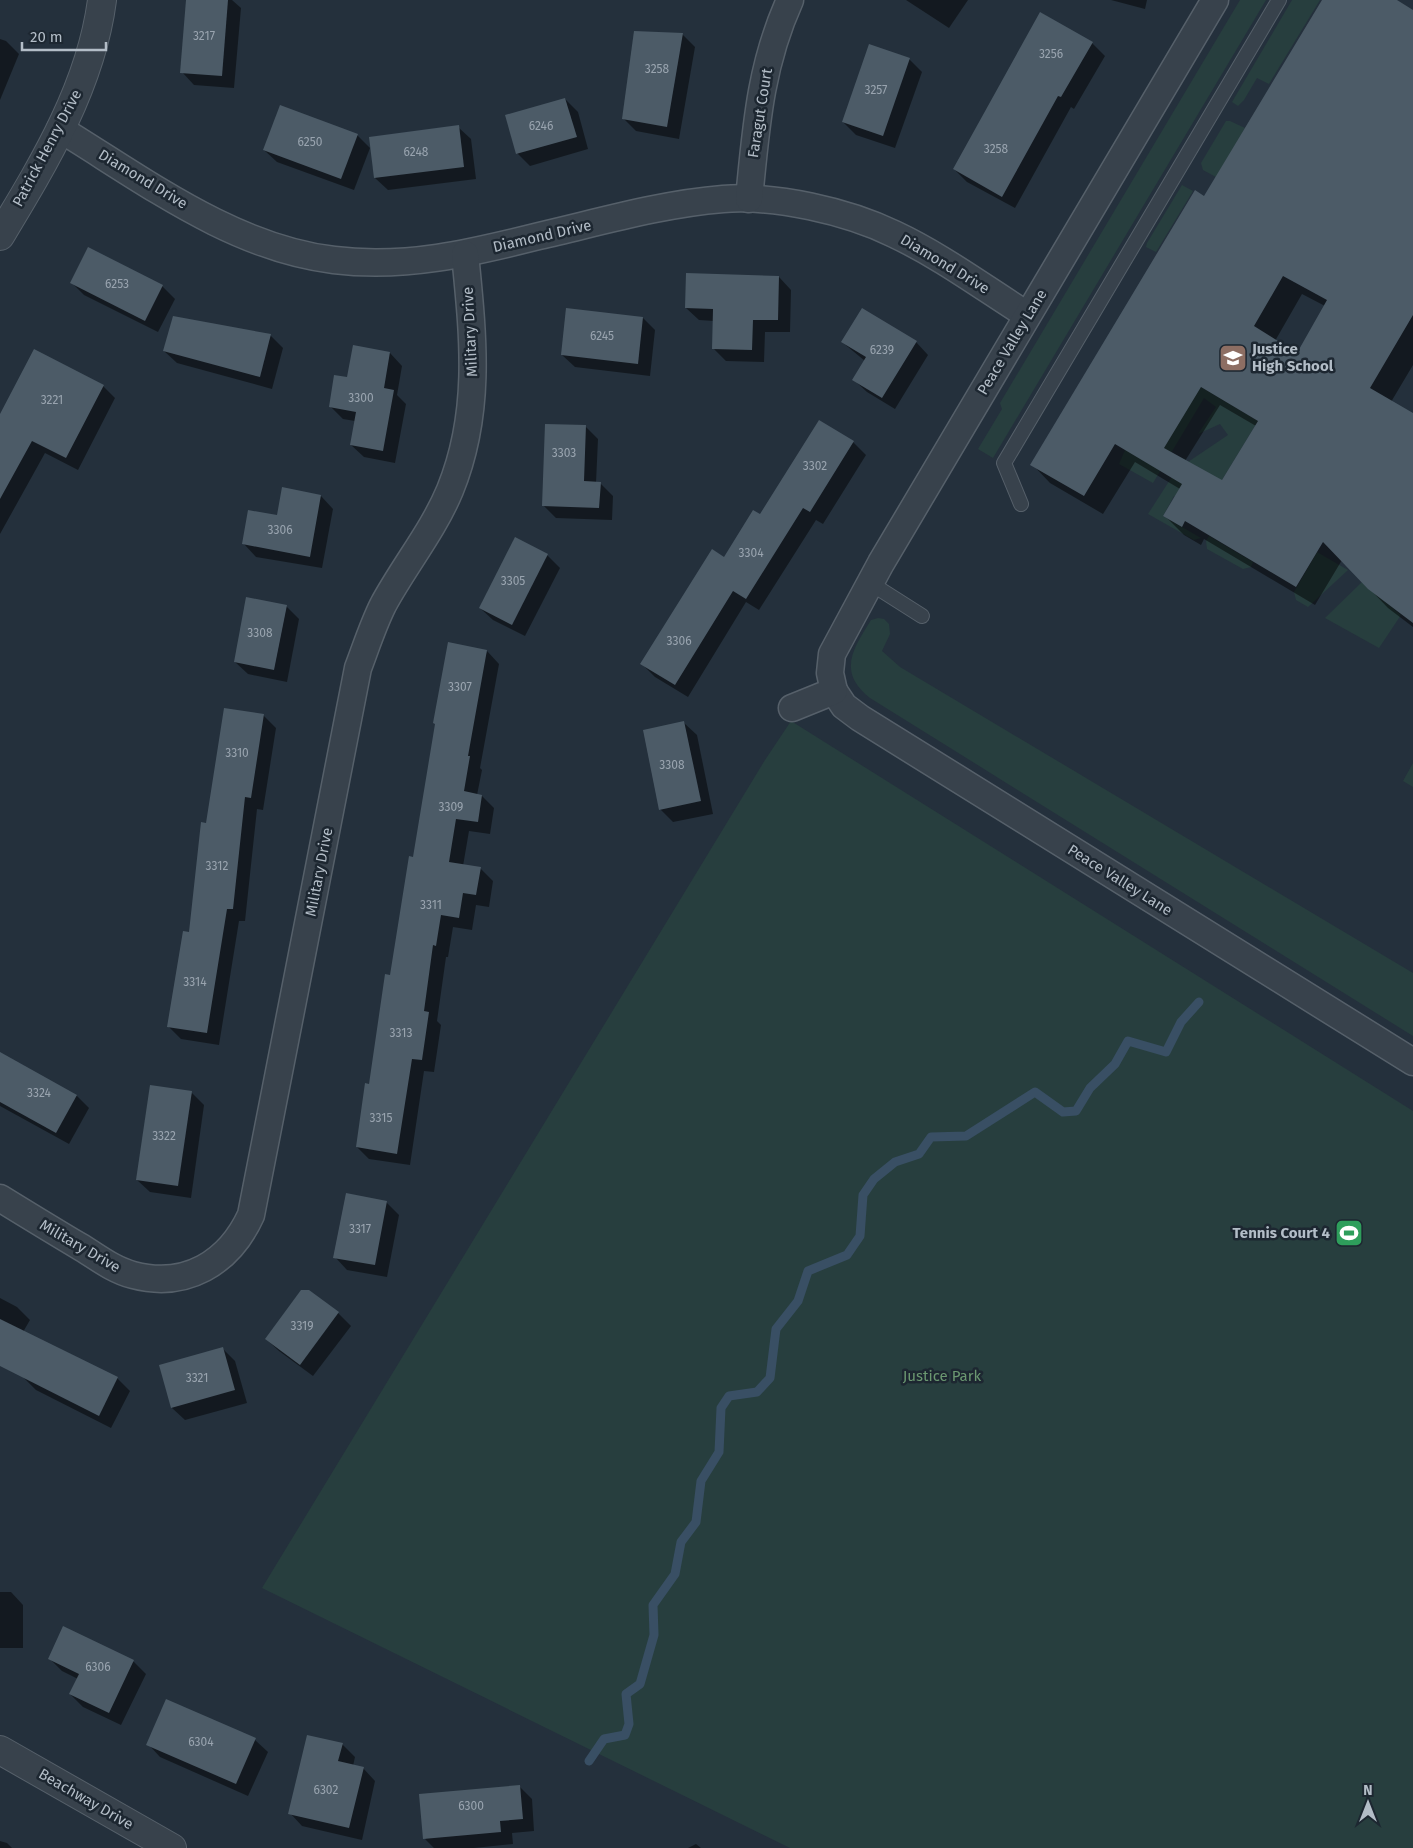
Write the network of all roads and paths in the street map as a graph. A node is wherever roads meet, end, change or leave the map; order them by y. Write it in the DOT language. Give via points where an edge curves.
graph roads {
  1 [pos="102,0"];
  2 [pos="790,0"];
  3 [pos="1215,0"];
  4 [pos="1280,0"];
  5 [pos="60,128"];
  6 [pos="749,199"];
  7 [pos="0,236"];
  8 [pos="465,254"];
  9 [pos="1027,315"];
  10 [pos="1021,504"];
  11 [pos="870,583"];
  12 [pos="922,616"];
  13 [pos="834,691"];
  14 [pos="792,708"];
  15 [pos="1413,1062"];
  16 [pos="0,1198"];
  17 [pos="0,1750"];
  18 [pos="172,1848"];
  1 -- 5 [label="street, Patrick Henry Drive" via="82,83"];
  2 -- 6 [label="street, Faragut Court" via="776,31 761,90"];
  3 -- 9 [label="street, Peace Valley Lane"];
  4 -- 10 [label="lane" via="1004,463"];
  5 -- 7 [label="street, Patrick Henry Drive"];
  5 -- 8 [label="street, Diamond Drive" via="224,227 282,249 333,260 389,264"];
  6 -- 8 [label="street, Diamond Drive" via="723,199 663,208"];
  6 -- 9 [label="street, Diamond Drive" via="850,217 893,233"];
  8 -- 16 [label="street, Military Drive" via="474,354 472,397 463,448 450,490 426,538 384,603 358,668 253,1206 241,1236 227,1253 186,1275 163,1278 133,1275 110,1265"];
  9 -- 11 [label="street, Peace Valley Lane"];
  11 -- 12 [label="lane"];
  11 -- 13 [label="street, Peace Valley Lane" via="832,654 830,673"];
  13 -- 14 [label="street"];
  13 -- 15 [label="street, Peace Valley Lane" via="844,706 860,718"];
  17 -- 18 [label="street, Beachway Drive"];
}
